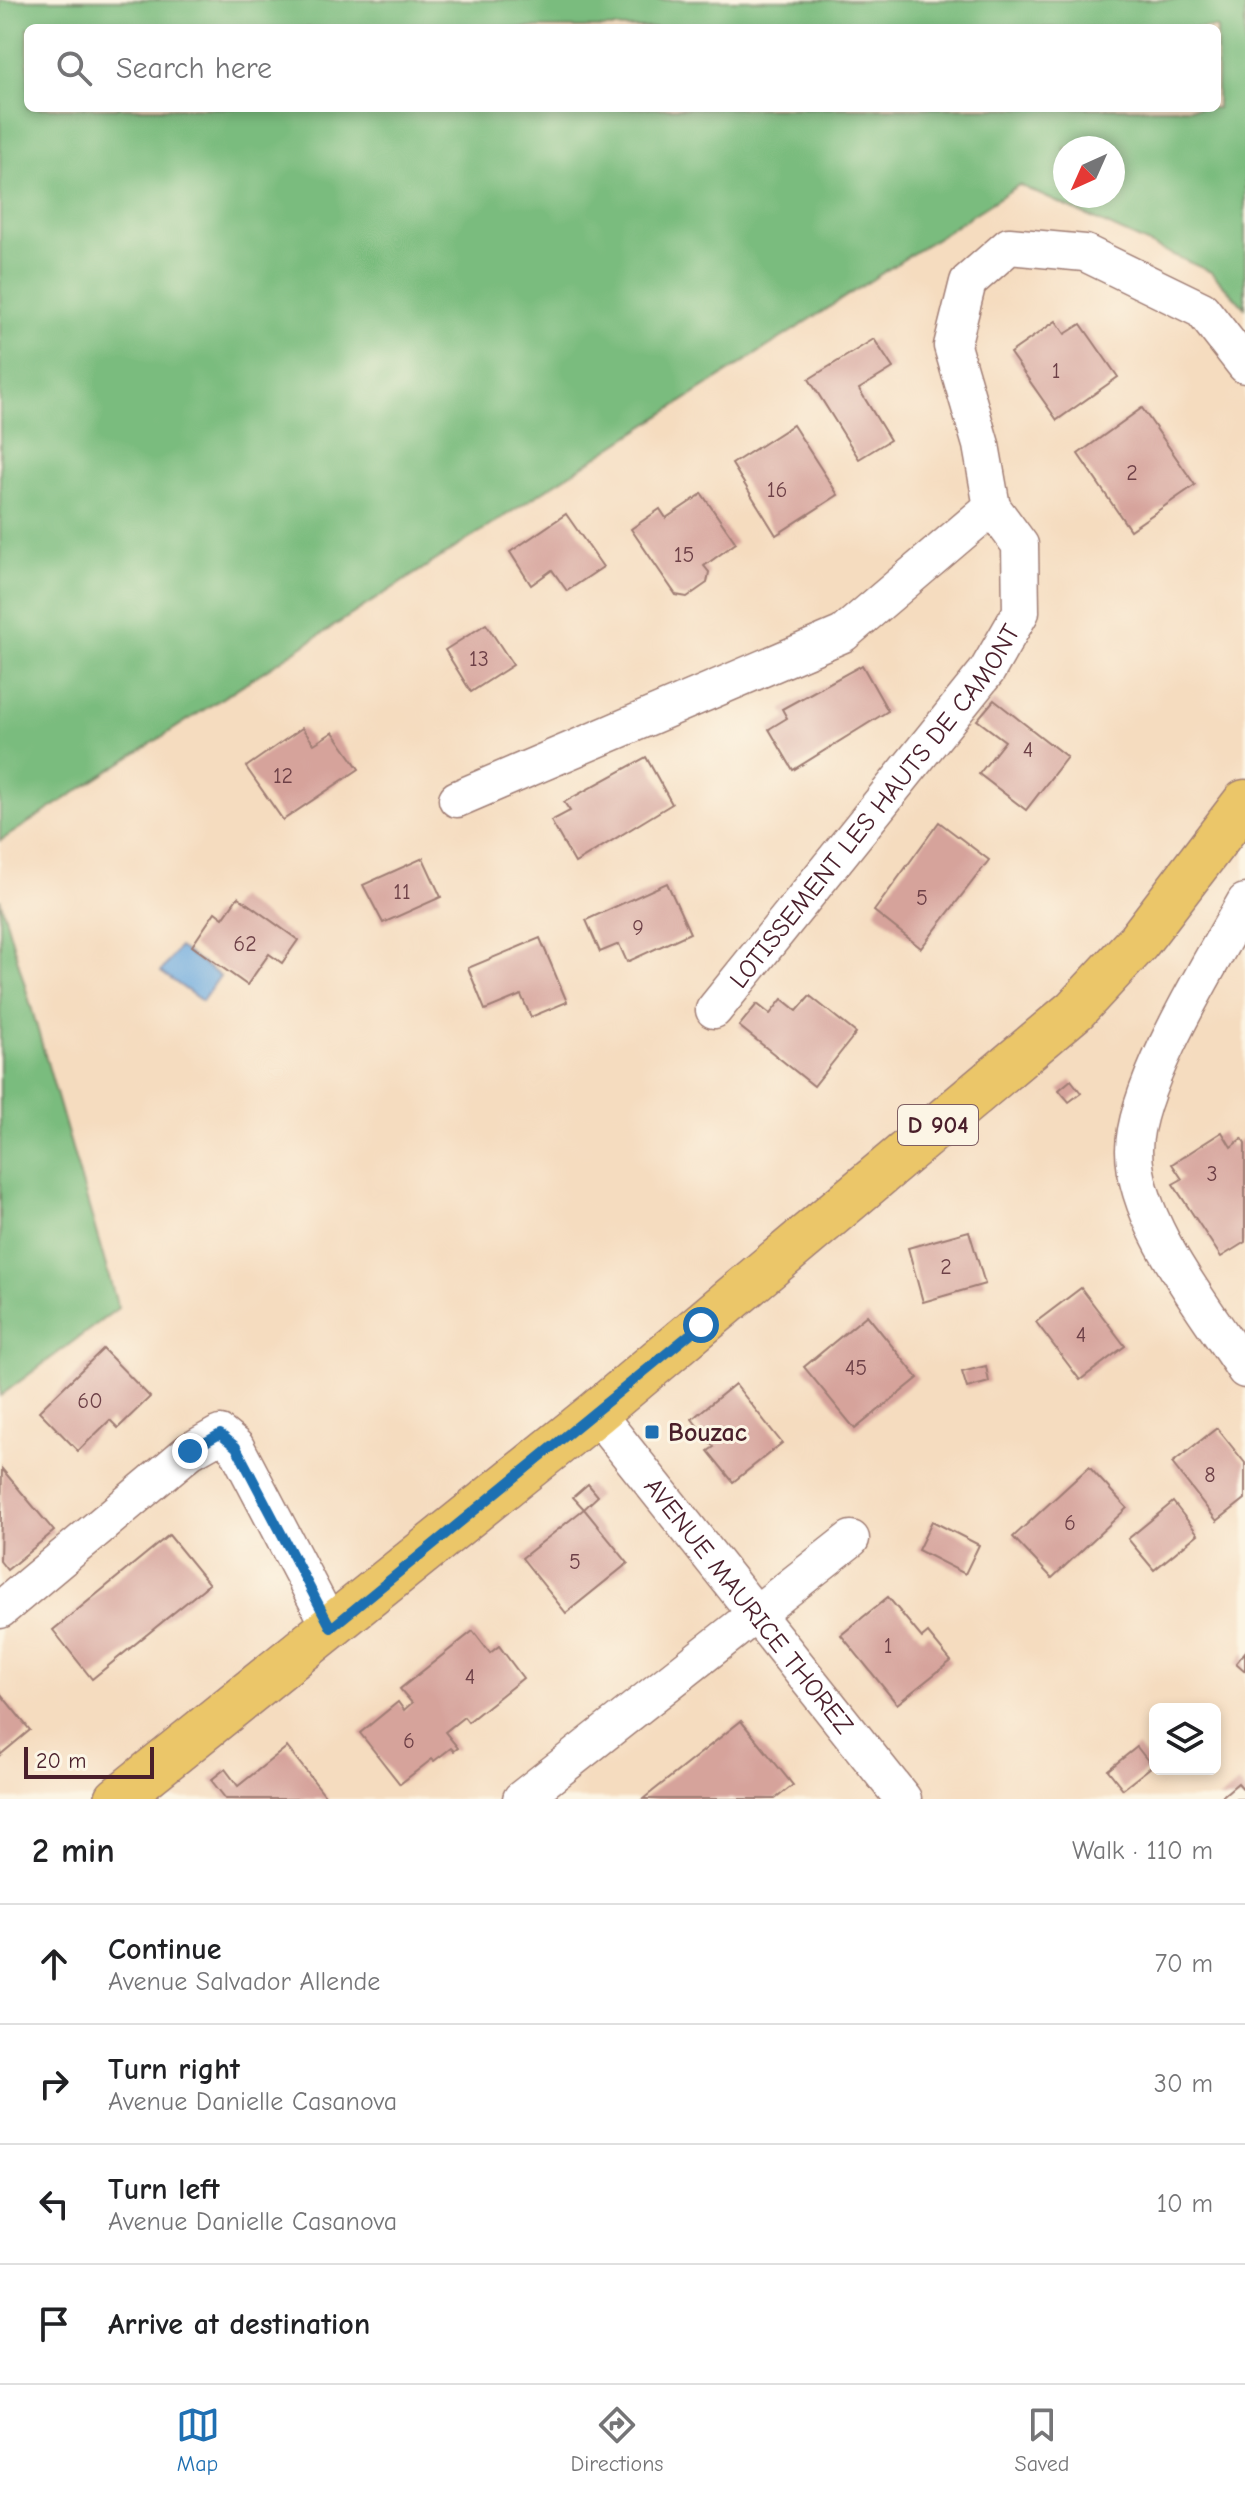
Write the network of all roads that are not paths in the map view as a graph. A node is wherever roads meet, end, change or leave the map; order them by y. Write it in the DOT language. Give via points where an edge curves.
graph roads {
  1 [pos="1245,365"];
  2 [pos="992,507"];
  3 [pos="457,799"];
  4 [pos="1245,802"];
  5 [pos="1245,902"];
  6 [pos="714,1010"];
  7 [pos="1245,1370"];
  8 [pos="596,1413"];
  9 [pos="851,1539"];
  10 [pos="0,1610"];
  11 [pos="756,1614"];
  12 [pos="331,1628"];
  13 [pos="117,1799"];
  14 [pos="521,1799"];
  15 [pos="903,1799"];
  1 -- 2 [label="street, LOTISSEMENT LES HAUTS DE CAMONT" via="1202,310 1085,253 1009,246 968,282 952,346 981,445"];
  2 -- 3 [label="street" via="843,634"];
  2 -- 6 [label="street, LOTISSEMENT LES HAUTS DE CAMONT" via="1020,545 1021,612 987,671"];
  4 -- 8 [label="main road, D 904" via="1138,942 1075,1010"];
  5 -- 7 [label="street" via="1161,1058 1142,1105 1134,1150 1142,1193 1159,1235"];
  8 -- 11 [label="street, AVENUE MAURICE THOREZ"];
  8 -- 12 [label="main road, D 904"];
  9 -- 11 [label="street"];
  10 -- 12 [label="street" via="190,1451 220,1434 236,1447"];
  11 -- 14 [label="street"];
  11 -- 15 [label="street, AVENUE MAURICE THOREZ"];
  12 -- 13 [label="main road, D 904"];
}
